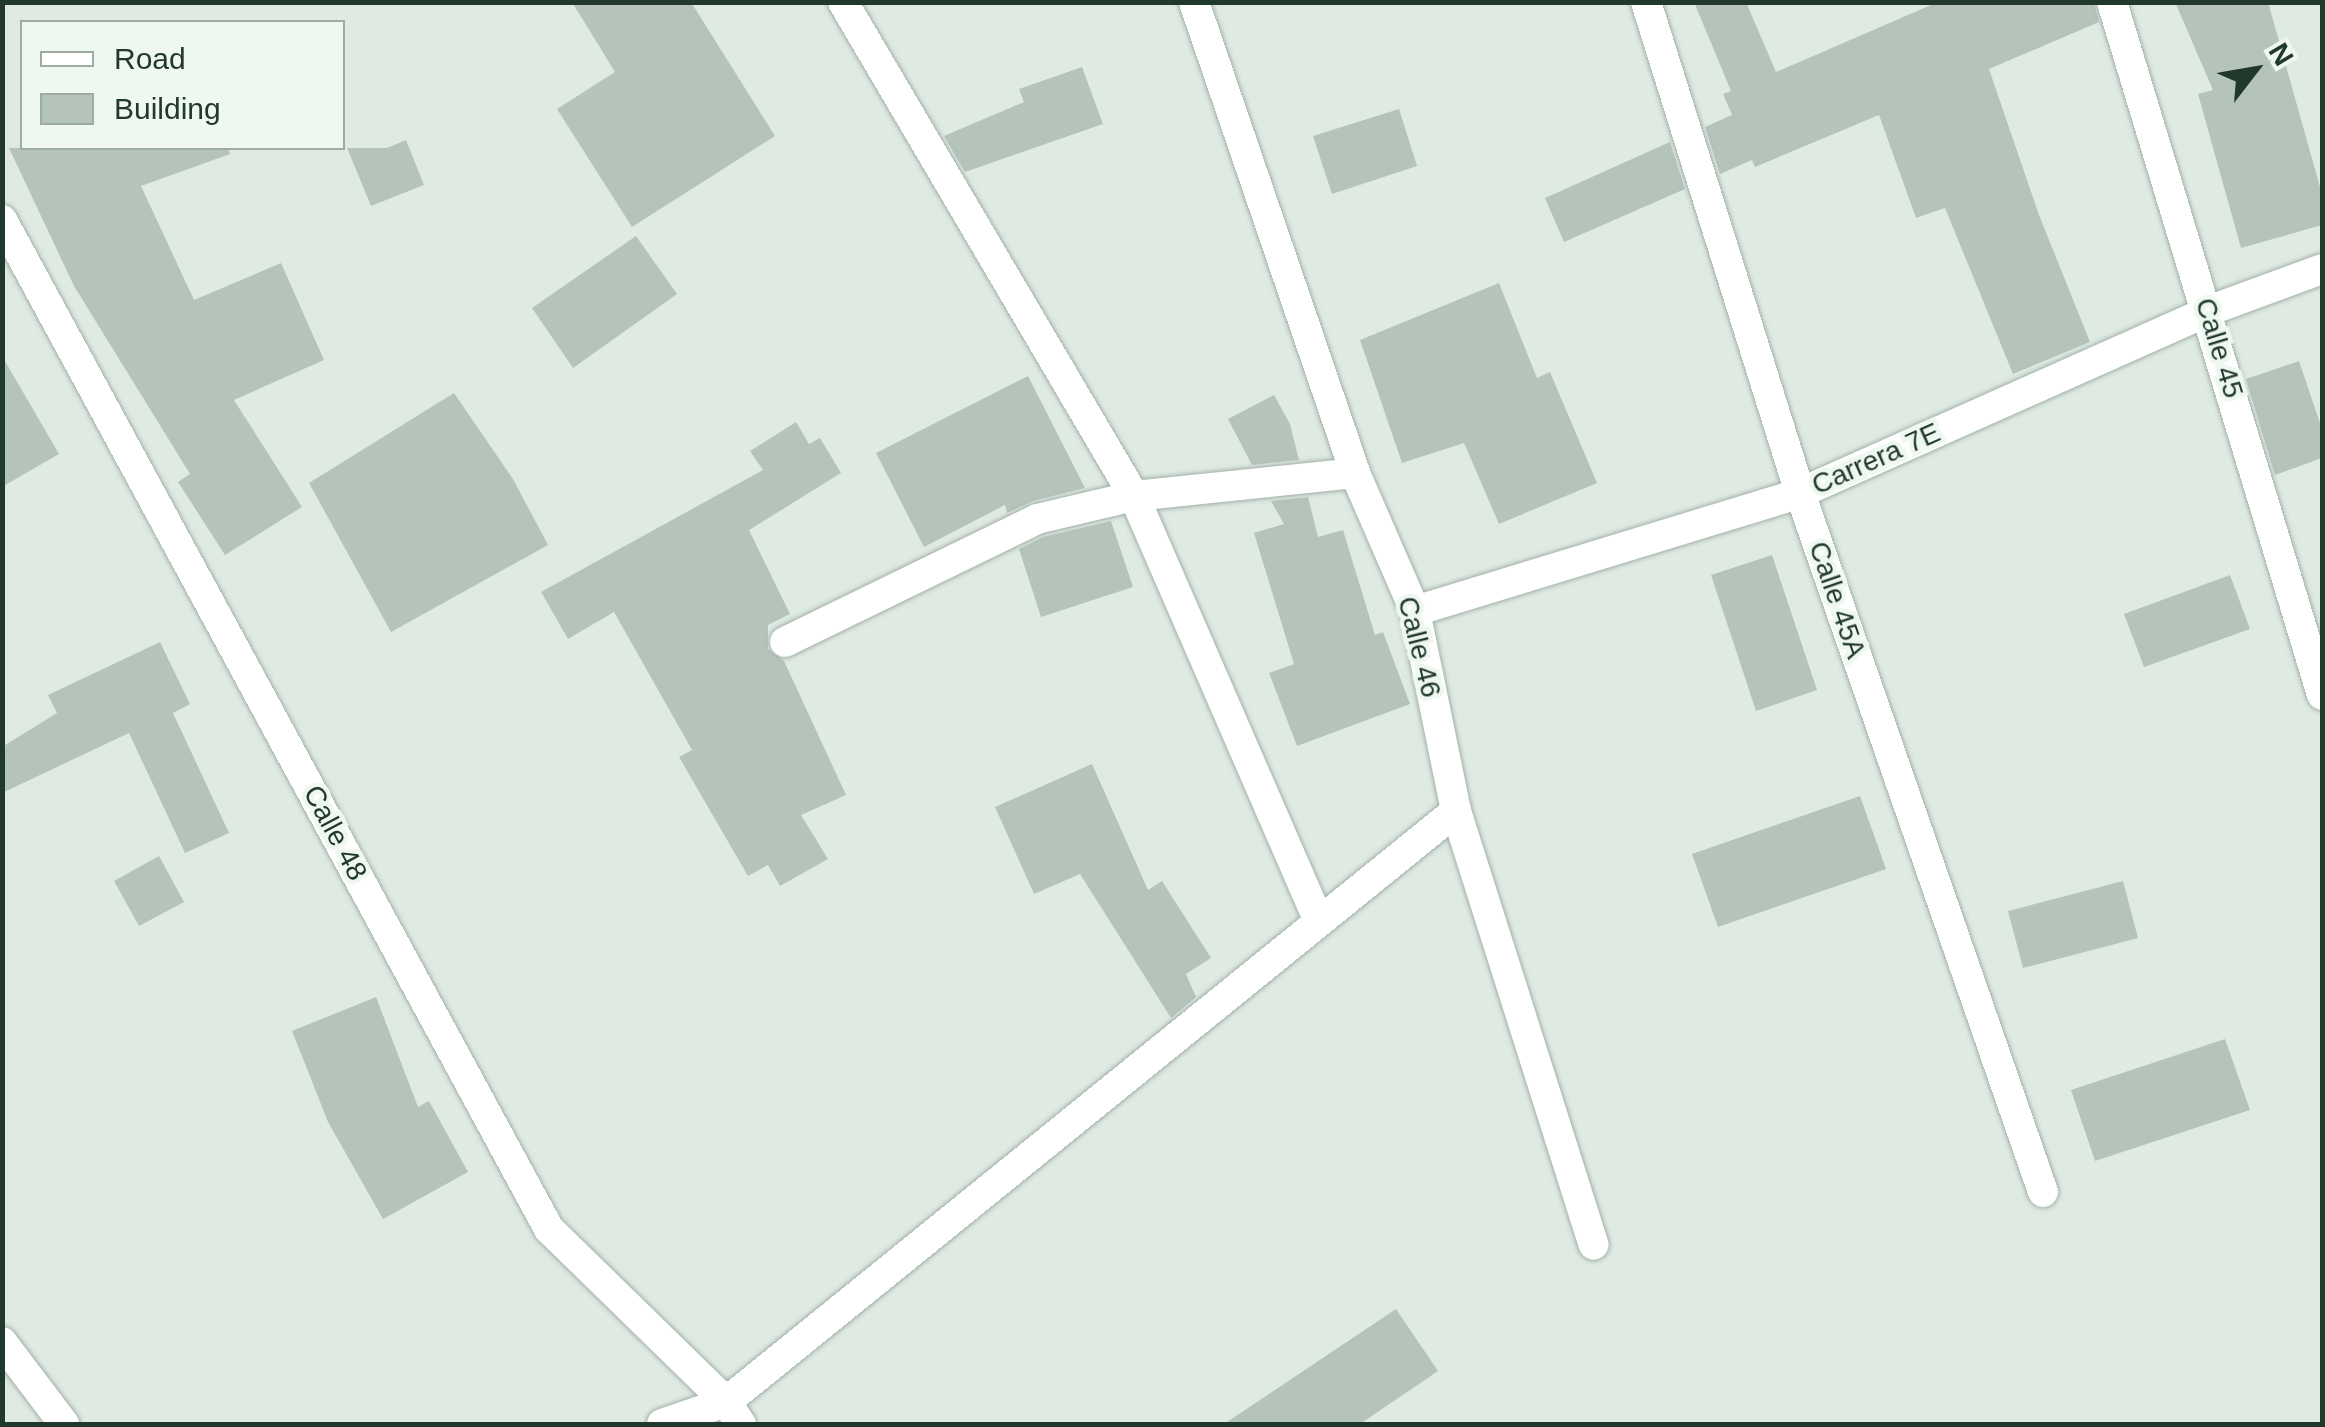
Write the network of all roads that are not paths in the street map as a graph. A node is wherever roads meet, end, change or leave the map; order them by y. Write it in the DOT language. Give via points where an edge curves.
graph roads {
  1 [pos="843,2"];
  2 [pos="1194,2"];
  3 [pos="1646,2"];
  4 [pos="2112,2"];
  5 [pos="2,220"];
  6 [pos="2322,269"];
  7 [pos="2208,311"];
  8 [pos="1355,474"];
  9 [pos="1800,493"];
  10 [pos="1134,496"];
  11 [pos="1415,612"];
  12 [pos="785,642"];
  13 [pos="2322,695"];
  14 [pos="1456,811"];
  15 [pos="1320,922"];
  16 [pos="2042,1192"];
  17 [pos="1594,1245"];
  18 [pos="2,1342"];
  19 [pos="734,1413"];
  20 [pos="64,1424"];
  21 [pos="662,1424"];
  1 -- 10 [label="street"];
  2 -- 8 [label="street, Calle 46"];
  3 -- 9 [label="street, Calle 45A"];
  4 -- 7 [label="street, Calle 45"];
  5 -- 19 [label="street, Calle 48" via="549,1229"];
  6 -- 7 [label="street, Carrera 7E"];
  7 -- 9 [label="street, Carrera 7E"];
  7 -- 13 [label="street, Calle 45"];
  8 -- 10 [label="street"];
  8 -- 11 [label="street, Calle 46"];
  9 -- 11 [label="street, Carrera 7E"];
  9 -- 16 [label="street, Calle 45A"];
  10 -- 12 [label="street" via="1038,519"];
  10 -- 15 [label="street"];
  11 -- 14 [label="street, Calle 46"];
  14 -- 15 [label="street"];
  14 -- 17 [label="street, Calle 46"];
  15 -- 19 [label="street"];
  18 -- 20 [label="street"];
  19 -- 21 [label="street"];
}
